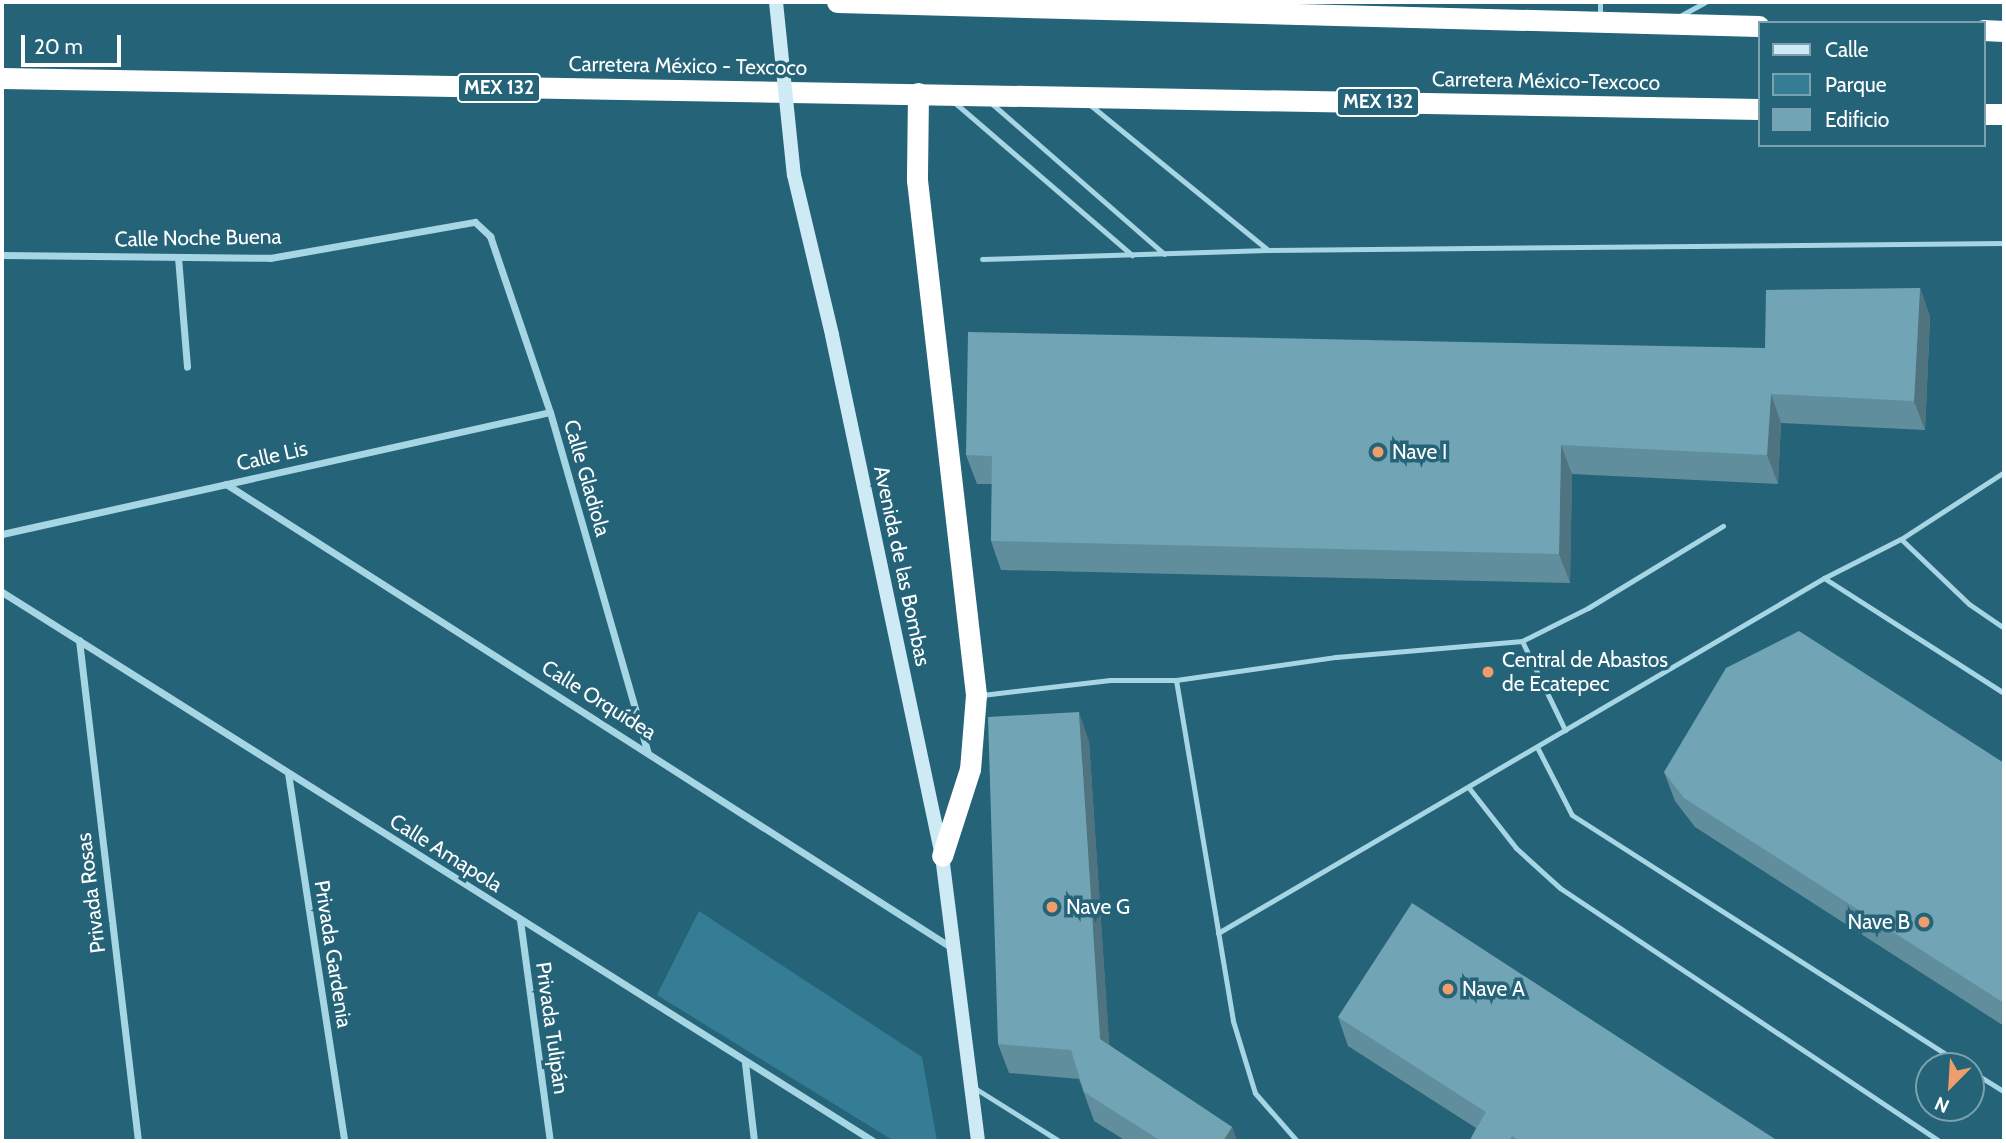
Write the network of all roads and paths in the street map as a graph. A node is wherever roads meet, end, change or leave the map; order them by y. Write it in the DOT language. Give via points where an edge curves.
graph roads {
  1 [pos="776,2"];
  2 [pos="837,2"];
  3 [pos="1705,2"];
  4 [pos="909,4"];
  5 [pos="1173,7"];
  6 [pos="1600,12"];
  7 [pos="1660,23"];
  8 [pos="1758,26"];
  9 [pos="1985,30"];
  10 [pos="2004,31"];
  11 [pos="2,78"];
  12 [pos="918,93"];
  13 [pos="944,93"];
  14 [pos="988,93"];
  15 [pos="1081,97"];
  16 [pos="1758,109"];
  17 [pos="1985,114"];
  18 [pos="2004,114"];
  19 [pos="475,222"];
  20 [pos="2004,243"];
  21 [pos="1268,250"];
  22 [pos="1164,254"];
  23 [pos="2,255"];
  24 [pos="1132,255"];
  25 [pos="178,257"];
  26 [pos="982,259"];
  27 [pos="187,367"];
  28 [pos="550,412"];
  29 [pos="2004,472"];
  30 [pos="226,484"];
  31 [pos="1723,526"];
  32 [pos="2,534"];
  33 [pos="1901,539"];
  34 [pos="1824,578"];
  35 [pos="2,592"];
  36 [pos="2004,628"];
  37 [pos="79,640"];
  38 [pos="1522,641"];
  39 [pos="1176,680"];
  40 [pos="2004,694"];
  41 [pos="976,695"];
  42 [pos="1565,730"];
  43 [pos="1537,747"];
  44 [pos="648,751"];
  45 [pos="288,773"];
  46 [pos="1469,788"];
  47 [pos="942,856"];
  48 [pos="520,920"];
  49 [pos="1218,933"];
  50 [pos="952,948"];
  51 [pos="1942,1052"];
  52 [pos="745,1063"];
  53 [pos="1985,1080"];
  54 [pos="970,1085"];
  55 [pos="2004,1093"];
  56 [pos="138,1141"];
  57 [pos="344,1141"];
  58 [pos="550,1141"];
  59 [pos="754,1141"];
  60 [pos="873,1141"];
  61 [pos="978,1141"];
  62 [pos="1059,1141"];
  63 [pos="1297,1141"];
  64 [pos="1939,1141"];
  1 -- 47 [label="main road, Avenida de las Bombas, bridge" via="794,175"];
  2 -- 4 [label="highway"];
  3 -- 7 [label="lane"];
  4 -- 5 [label="highway"];
  5 -- 6 [label="highway" via="1372,13"];
  6 -- 7 [label="highway"];
  7 -- 8 [label="highway"];
  9 -- 10 [label="highway"];
  11 -- 12 [label="highway, Carretera México - Texcoco / MEX 132"];
  12 -- 13 [label="highway, Carretera México - Texcoco / MEX 132"];
  12 -- 41 [label="highway" via="917,180"];
  13 -- 14 [label="highway, Carretera México - Texcoco / MEX 132"];
  13 -- 24 [label="lane" via="985,133"];
  14 -- 15 [label="highway, Carretera México-Texcoco / MEX 132"];
  14 -- 22 [label="lane"];
  15 -- 16 [label="highway, Carretera México-Texcoco / MEX 132"];
  15 -- 21 [label="lane"];
  17 -- 18 [label="highway"];
  19 -- 25 [label="street, Calle Noche Buena" via="270,258"];
  19 -- 28 [label="street, Calle Gladiola" via="490,236"];
  20 -- 21 [label="lane"];
  21 -- 22 [label="lane"];
  22 -- 24 [label="lane"];
  23 -- 25 [label="street, Calle Noche Buena"];
  24 -- 26 [label="lane"];
  25 -- 27 [label="street"];
  28 -- 30 [label="street, Calle Lis"];
  28 -- 44 [label="street, Calle Gladiola"];
  29 -- 33 [label="lane"];
  30 -- 32 [label="street, Calle Lis"];
  30 -- 44 [label="street, Calle Orquídea"];
  31 -- 38 [label="lane" via="1588,608"];
  33 -- 34 [label="lane"];
  33 -- 36 [label="lane" via="1969,604"];
  34 -- 40 [label="lane"];
  34 -- 42 [label="lane"];
  35 -- 37 [label="street, Calle Amapola"];
  37 -- 45 [label="street, Calle Amapola"];
  37 -- 56 [label="street, Privada Rosas"];
  38 -- 39 [label="lane" via="1336,657"];
  38 -- 42 [label="lane"];
  39 -- 41 [label="lane" via="1110,680"];
  39 -- 49 [label="lane"];
  41 -- 47 [label="highway" via="970,769"];
  42 -- 43 [label="lane"];
  43 -- 46 [label="lane"];
  43 -- 51 [label="lane" via="1572,815"];
  44 -- 50 [label="street, Calle Orquídea"];
  45 -- 48 [label="street, Calle Amapola"];
  45 -- 57 [label="street, Privada Gardenia"];
  46 -- 49 [label="lane"];
  46 -- 64 [label="lane" via="1516,848 1560,888"];
  47 -- 50 [label="main road, Avenida de las Bombas"];
  48 -- 52 [label="street, Calle Amapola"];
  48 -- 58 [label="street, Privada Tulipán"];
  49 -- 63 [label="lane" via="1223,979 1255,1093"];
  50 -- 54 [label="main road, Avenida de las Bombas"];
  52 -- 59 [label="street"];
  52 -- 60 [label="street, Calle Amapola"];
  53 -- 55 [label="lane"];
  54 -- 61 [label="main road, Avenida de las Bombas"];
  54 -- 62 [label="lane"];
}
